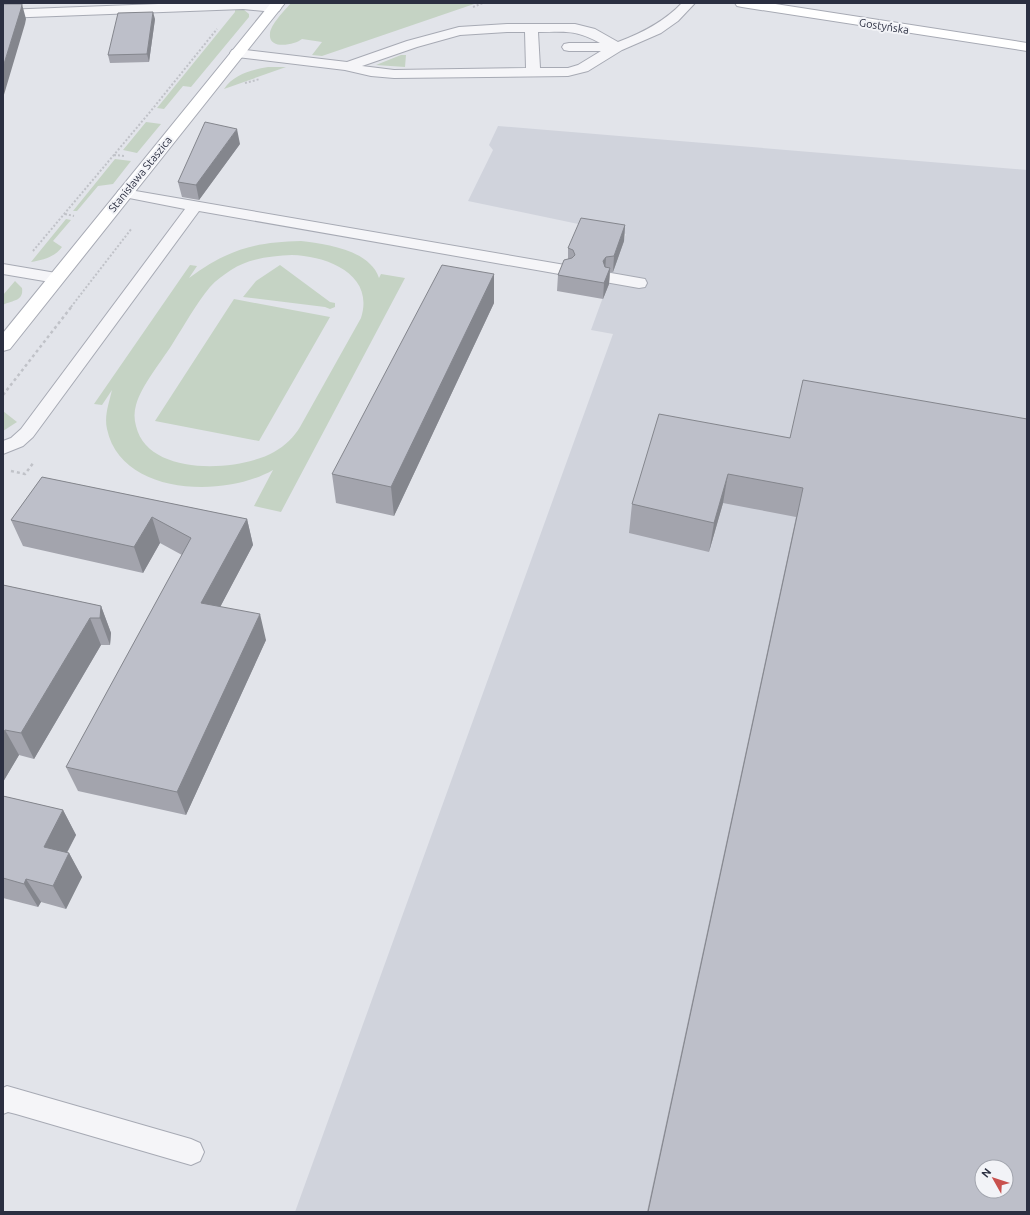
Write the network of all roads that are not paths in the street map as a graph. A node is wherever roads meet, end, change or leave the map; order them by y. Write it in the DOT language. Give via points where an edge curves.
graph roads {
  1 [pos="689,3"];
  2 [pos="742,3"];
  3 [pos="276,6"];
  4 [pos="3,14"];
  5 [pos="531,28"];
  6 [pos="617,46"];
  7 [pos="1027,47"];
  8 [pos="532,48"];
  9 [pos="547,48"];
  10 [pos="569,48"];
  11 [pos="237,53"];
  12 [pos="422,57"];
  13 [pos="348,66"];
  14 [pos="533,73"];
  15 [pos="124,193"];
  16 [pos="195,206"];
  17 [pos="9,270"];
  18 [pos="566,270"];
  19 [pos="56,278"];
  20 [pos="611,278"];
  21 [pos="640,283"];
  22 [pos="3,345"];
  23 [pos="3,448"];
  24 [pos="3,1101"];
  25 [pos="191,1152"];
  1 -- 6 [label="lane" via="662,27"];
  2 -- 7 [label="main road, Gostyńska"];
  3 -- 4 [label="street"];
  3 -- 11 [label="main road, Stanisława Staszica"];
  5 -- 6 [label="lane" via="568,27 583,30"];
  5 -- 8 [label="lane"];
  5 -- 12 [label="lane" via="459,31"];
  6 -- 10 [label="lane"];
  6 -- 14 [label="lane" via="597,61 575,71"];
  8 -- 9 [label="lane"];
  8 -- 14 [label="lane"];
  11 -- 13 [label="lane"];
  11 -- 15 [label="main road, Stanisława Staszica"];
  12 -- 13 [label="lane"];
  12 -- 13 [label="lane" via="383,73"];
  12 -- 14 [label="lane"];
  15 -- 16 [label="lane"];
  15 -- 19 [label="main road, Stanisława Staszica"];
  16 -- 18 [label="lane"];
  16 -- 23 [label="lane" via="27,433 18,442"];
  17 -- 19 [label="street"];
  19 -- 22 [label="main road, Stanisława Staszica"];
  20 -- 21 [label="lane"];
  24 -- 25 [label="lane" via="16,1100"];
}
